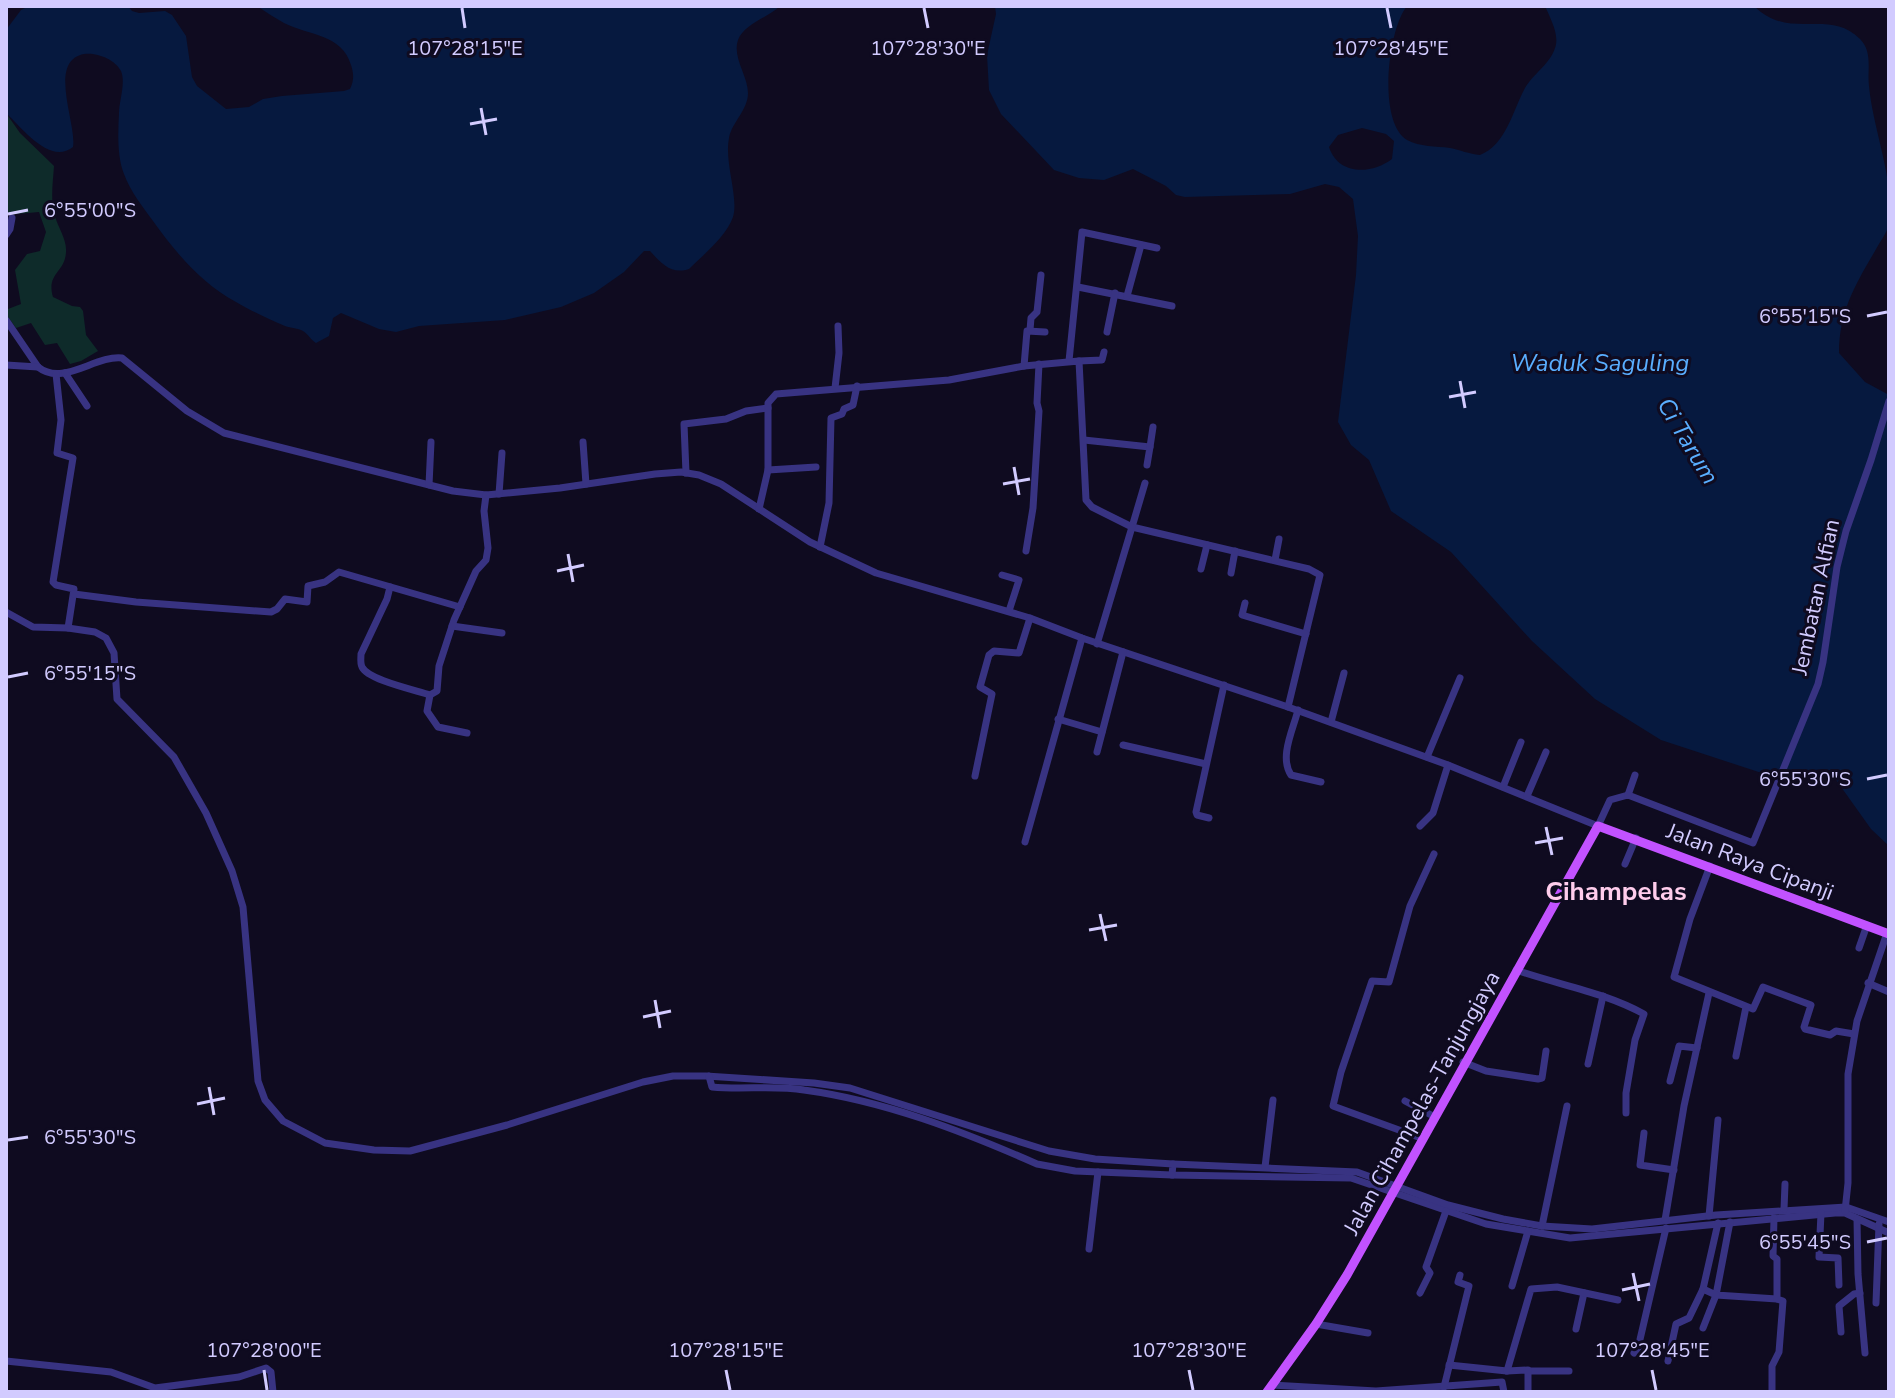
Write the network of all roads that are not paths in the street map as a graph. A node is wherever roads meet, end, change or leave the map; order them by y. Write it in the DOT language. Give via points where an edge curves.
graph roads {
  1 [pos="12,218"];
  2 [pos="6,235"];
  3 [pos="1141,245"];
  4 [pos="1157,248"];
  5 [pos="1041,275"];
  6 [pos="1078,287"];
  7 [pos="1115,293"];
  8 [pos="1127,296"];
  9 [pos="1172,306"];
  10 [pos="6,320"];
  11 [pos="838,326"];
  12 [pos="1030,330"];
  13 [pos="1045,332"];
  14 [pos="1107,332"];
  15 [pos="1104,352"];
  16 [pos="1069,361"];
  17 [pos="1079,361"];
  18 [pos="1039,364"];
  19 [pos="6,365"];
  20 [pos="1024,366"];
  21 [pos="38,367"];
  22 [pos="61,373"];
  23 [pos="857,386"];
  24 [pos="835,388"];
  25 [pos="1889,401"];
  26 [pos="87,406"];
  27 [pos="768,408"];
  28 [pos="1153,427"];
  29 [pos="1084,440"];
  30 [pos="431,442"];
  31 [pos="583,442"];
  32 [pos="1150,447"];
  33 [pos="502,453"];
  34 [pos="1147,465"];
  35 [pos="816,467"];
  36 [pos="768,470"];
  37 [pos="686,473"];
  38 [pos="1145,483"];
  39 [pos="586,484"];
  40 [pos="429,485"];
  41 [pos="499,494"];
  42 [pos="486,495"];
  43 [pos="759,509"];
  44 [pos="1132,527"];
  45 [pos="1279,539"];
  46 [pos="1207,545"];
  47 [pos="820,547"];
  48 [pos="1026,551"];
  49 [pos="1235,551"];
  50 [pos="1275,560"];
  51 [pos="1201,569"];
  52 [pos="1231,573"];
  53 [pos="1002,575"];
  54 [pos="390,587"];
  55 [pos="74,594"];
  56 [pos="1245,603"];
  57 [pos="460,607"];
  58 [pos="1009,611"];
  59 [pos="6,612"];
  60 [pos="1030,618"];
  61 [pos="452,626"];
  62 [pos="68,628"];
  63 [pos="502,633"];
  64 [pos="1306,634"];
  65 [pos="1082,638"];
  66 [pos="1097,644"];
  67 [pos="1123,652"];
  68 [pos="1344,673"];
  69 [pos="1460,678"];
  70 [pos="1224,685"];
  71 [pos="430,695"];
  72 [pos="1288,707"];
  73 [pos="1298,710"];
  74 [pos="1058,719"];
  75 [pos="1331,722"];
  76 [pos="1102,732"];
  77 [pos="467,733"];
  78 [pos="1521,742"];
  79 [pos="1123,745"];
  80 [pos="1097,752"];
  81 [pos="1546,752"];
  82 [pos="1427,757"];
  83 [pos="1206,764"];
  84 [pos="1448,765"];
  85 [pos="1635,775"];
  86 [pos="975,776"];
  87 [pos="1321,782"];
  88 [pos="1503,787"];
  89 [pos="1628,795"];
  90 [pos="1527,796"];
  91 [pos="1209,818"];
  92 [pos="1420,826"];
  93 [pos="1598,826"];
  94 [pos="1636,838"];
  95 [pos="1025,842"];
  96 [pos="1434,854"];
  97 [pos="1625,864"];
  98 [pos="1710,866"];
  99 [pos="1867,925"];
  100 [pos="1888,934"];
  101 [pos="1859,948"];
  102 [pos="1516,970"];
  103 [pos="1868,983"];
  104 [pos="1889,992"];
  105 [pos="1709,993"];
  106 [pos="1603,996"];
  107 [pos="1746,1007"];
  108 [pos="1854,1034"];
  109 [pos="1697,1048"];
  110 [pos="1546,1051"];
  111 [pos="1736,1056"];
  112 [pos="1463,1062"];
  113 [pos="1588,1064"];
  114 [pos="710,1080"];
  115 [pos="1670,1081"];
  116 [pos="1273,1100"];
  117 [pos="1405,1101"];
  118 [pos="1567,1106"];
  119 [pos="1626,1113"];
  120 [pos="1433,1116"];
  121 [pos="1718,1120"];
  122 [pos="1644,1133"];
  123 [pos="1421,1138"];
  124 [pos="1265,1167"];
  125 [pos="1172,1170"];
  126 [pos="1674,1170"];
  127 [pos="1098,1172"];
  128 [pos="1237,1172"];
  129 [pos="1785,1184"];
  130 [pos="1395,1189"];
  131 [pos="1784,1209"];
  132 [pos="1845,1210"];
  133 [pos="1446,1211"];
  134 [pos="1821,1213"];
  135 [pos="1709,1216"];
  136 [pos="1774,1218"];
  137 [pos="1857,1219"];
  138 [pos="1488,1220"];
  139 [pos="1885,1220"];
  140 [pos="1730,1222"];
  141 [pos="1718,1223"];
  142 [pos="1666,1224"];
  143 [pos="1542,1226"];
  144 [pos="1878,1228"];
  145 [pos="1528,1231"];
  146 [pos="1570,1233"];
  147 [pos="1889,1233"];
  148 [pos="1089,1249"];
  149 [pos="1876,1273"];
  150 [pos="1858,1274"];
  151 [pos="1460,1275"];
  152 [pos="1839,1285"];
  153 [pos="1512,1286"];
  154 [pos="1703,1289"];
  155 [pos="1420,1293"];
  156 [pos="1584,1293"];
  157 [pos="1860,1293"];
  158 [pos="1716,1295"];
  159 [pos="1777,1299"];
  160 [pos="1618,1300"];
  161 [pos="1876,1303"];
  162 [pos="1316,1324"];
  163 [pos="1703,1328"];
  164 [pos="1576,1329"];
  165 [pos="1841,1332"];
  166 [pos="1368,1333"];
  167 [pos="1634,1353"];
  168 [pos="1865,1353"];
  169 [pos="6,1361"];
  170 [pos="1668,1361"];
  171 [pos="1449,1365"];
  172 [pos="1507,1371"];
  173 [pos="1528,1371"];
  174 [pos="1569,1371"];
  175 [pos="1444,1387"];
  176 [pos="1477,1388"];
  177 [pos="1269,1389"];
  178 [pos="1386,1391"];
  179 [pos="273,1392"];
  180 [pos="1504,1392"];
  181 [pos="1528,1392"];
  182 [pos="1772,1392"];
  1 -- 2 [label="street"];
  3 -- 4 [label="street"];
  3 -- 6 [label="street" via="1082,232"];
  3 -- 8 [label="street"];
  5 -- 12 [label="street"];
  6 -- 7 [label="street"];
  6 -- 16 [label="street"];
  7 -- 8 [label="street"];
  7 -- 14 [label="street"];
  8 -- 9 [label="street"];
  10 -- 21 [label="street"];
  11 -- 24 [label="street"];
  12 -- 13 [label="street"];
  12 -- 20 [label="street"];
  15 -- 17 [label="street" via="1102,360"];
  16 -- 17 [label="street"];
  16 -- 18 [label="street"];
  17 -- 29 [label="street"];
  18 -- 20 [label="street"];
  18 -- 48 [label="street" via="1033,508"];
  19 -- 21 [label="street"];
  20 -- 23 [label="street" via="949,380"];
  21 -- 22 [label="street"];
  22 -- 26 [label="street"];
  22 -- 40 [label="street" via="122,358 187,411 224,433"];
  22 -- 55 [label="street" via="57,453 73,459 53,583 74,588"];
  23 -- 24 [label="street"];
  23 -- 47 [label="street" via="853,405 831,418 829,503"];
  24 -- 27 [label="street" via="776,394"];
  25 -- 89 [label="street, Jembatan Alfian" via="1843,539 1818,684 1754,842"];
  27 -- 36 [label="street"];
  27 -- 37 [label="street" via="684,424"];
  28 -- 32 [label="street"];
  29 -- 32 [label="street"];
  29 -- 44 [label="street" via="1087,502"];
  30 -- 40 [label="street"];
  31 -- 39 [label="street"];
  32 -- 34 [label="street"];
  33 -- 41 [label="street"];
  35 -- 36 [label="street"];
  36 -- 43 [label="street"];
  37 -- 39 [label="street"];
  37 -- 43 [label="street" via="721,484"];
  38 -- 44 [label="street"];
  39 -- 41 [label="street"];
  40 -- 42 [label="street"];
  41 -- 42 [label="street"];
  42 -- 57 [label="street" via="486,560"];
  43 -- 47 [label="street"];
  44 -- 46 [label="street"];
  44 -- 66 [label="street"];
  45 -- 50 [label="street"];
  46 -- 49 [label="street"];
  46 -- 51 [label="street"];
  47 -- 58 [label="street" via="876,573"];
  49 -- 50 [label="street"];
  49 -- 52 [label="street"];
  50 -- 64 [label="street" via="1320,575"];
  53 -- 58 [label="street" via="1019,580"];
  54 -- 55 [label="street" via="337,573 308,586 307,602 285,599 272,612"];
  54 -- 57 [label="street"];
  54 -- 71 [label="street" via="361,664 373,677"];
  55 -- 62 [label="street"];
  56 -- 64 [label="street" via="1242,615"];
  57 -- 61 [label="street"];
  58 -- 60 [label="street"];
  59 -- 62 [label="street" via="37,628"];
  60 -- 65 [label="street"];
  60 -- 86 [label="street" via="1019,653 989,655 980,687 992,694"];
  61 -- 63 [label="street"];
  61 -- 71 [label="street" via="437,691"];
  62 -- 114 [label="street" via="95,632 109,642 117,699 174,757 221,843 245,917 258,1081 270,1106 289,1126 325,1143 410,1151 643,1082 673,1076"];
  64 -- 72 [label="street"];
  65 -- 66 [label="street"];
  65 -- 74 [label="street"];
  66 -- 67 [label="street"];
  67 -- 70 [label="street"];
  67 -- 76 [label="street"];
  68 -- 75 [label="street"];
  69 -- 82 [label="street"];
  70 -- 72 [label="street"];
  70 -- 83 [label="street"];
  71 -- 77 [label="street" via="427,714 438,727"];
  72 -- 73 [label="street"];
  73 -- 75 [label="street"];
  73 -- 87 [label="street" via="1287,768 1291,775"];
  74 -- 76 [label="street"];
  74 -- 95 [label="street"];
  75 -- 82 [label="street"];
  76 -- 80 [label="street"];
  78 -- 88 [label="street"];
  79 -- 83 [label="street"];
  81 -- 90 [label="street"];
  82 -- 84 [label="street"];
  83 -- 91 [label="street" via="1196,813"];
  84 -- 88 [label="street"];
  84 -- 92 [label="street" via="1435,810"];
  85 -- 89 [label="street"];
  88 -- 90 [label="street"];
  89 -- 93 [label="street" via="1610,800"];
  90 -- 93 [label="street"];
  93 -- 94 [label="main road, Jalan Raya Cipanji"];
  93 -- 102 [label="main road, Jalan Cihampelas-Tanjungjaya"];
  94 -- 97 [label="street"];
  94 -- 98 [label="main road, Jalan Raya Cipanji"];
  96 -- 123 [label="street" via="1410,906 1389,982 1372,981 1333,1106"];
  98 -- 99 [label="main road, Jalan Raya Cipanji"];
  98 -- 105 [label="street" via="1673,973"];
  99 -- 100 [label="main road, Jalan Raya Cipanji"];
  99 -- 101 [label="street"];
  100 -- 103 [label="street"];
  102 -- 106 [label="street"];
  102 -- 112 [label="main road, Jalan Cihampelas-Tanjungjaya"];
  103 -- 104 [label="street"];
  103 -- 108 [label="street"];
  105 -- 107 [label="street"];
  105 -- 109 [label="street"];
  106 -- 113 [label="street"];
  106 -- 119 [label="street" via="1644,1014 1635,1040"];
  107 -- 108 [label="street" via="1754,1008 1763,987 1811,1005 1805,1029"];
  107 -- 111 [label="street"];
  108 -- 132 [label="street"];
  109 -- 115 [label="street" via="1679,1046"];
  109 -- 126 [label="street"];
  110 -- 112 [label="street" via="1538,1079"];
  112 -- 120 [label="main road, Jalan Cihampelas-Tanjungjaya"];
  114 -- 125 [label="street" via="850,1088 1049,1151"];
  114 -- 127 [label="street" via="718,1087 800,1089 861,1099 1037,1164"];
  116 -- 124 [label="street"];
  117 -- 120 [label="street"];
  118 -- 143 [label="street"];
  120 -- 123 [label="main road, Jalan Cihampelas-Tanjungjaya"];
  121 -- 135 [label="street"];
  122 -- 126 [label="street" via="1640,1165"];
  123 -- 130 [label="main road, Jalan Cihampelas-Tanjungjaya"];
  124 -- 128 [label="street"];
  124 -- 130 [label="street" via="1357,1172"];
  125 -- 127 [label="street"];
  125 -- 128 [label="street"];
  126 -- 142 [label="street"];
  127 -- 148 [label="street"];
  128 -- 130 [label="street" via="1351,1178"];
  129 -- 131 [label="street"];
  130 -- 133 [label="street"];
  130 -- 138 [label="street"];
  130 -- 162 [label="main road, Jalan Cihampelas-Tanjungjaya"];
  131 -- 132 [label="street"];
  131 -- 135 [label="street"];
  132 -- 134 [label="street"];
  132 -- 137 [label="street"];
  132 -- 139 [label="street"];
  133 -- 138 [label="street"];
  133 -- 155 [label="street"];
  134 -- 136 [label="street"];
  134 -- 152 [label="street" via="1819,1257 1838,1259"];
  135 -- 142 [label="street"];
  136 -- 140 [label="street"];
  136 -- 159 [label="street"];
  137 -- 144 [label="street"];
  137 -- 150 [label="street"];
  138 -- 143 [label="street"];
  138 -- 145 [label="street"];
  139 -- 144 [label="street"];
  140 -- 141 [label="street"];
  140 -- 158 [label="street"];
  141 -- 142 [label="street"];
  141 -- 154 [label="street"];
  142 -- 146 [label="street"];
  142 -- 167 [label="street"];
  143 -- 146 [label="street"];
  144 -- 147 [label="street"];
  144 -- 149 [label="street"];
  145 -- 146 [label="street"];
  145 -- 153 [label="street"];
  149 -- 150 [label="street"];
  149 -- 161 [label="street"];
  150 -- 157 [label="street"];
  151 -- 171 [label="street" via="1458,1282 1469,1286"];
  154 -- 158 [label="street"];
  154 -- 170 [label="street" via="1689,1318 1676,1324"];
  156 -- 160 [label="street"];
  156 -- 164 [label="street"];
  156 -- 172 [label="street" via="1531,1289"];
  157 -- 165 [label="street" via="1839,1306"];
  157 -- 168 [label="street"];
  158 -- 159 [label="street"];
  158 -- 163 [label="street"];
  159 -- 182 [label="street" via="1783,1301"];
  162 -- 166 [label="street"];
  162 -- 177 [label="main road, Jalan Cihampelas-Tanjungjaya"];
  169 -- 179 [label="street" via="111,1372 155,1388 239,1377 266,1368"];
  171 -- 172 [label="street"];
  171 -- 175 [label="street"];
  172 -- 173 [label="street"];
  173 -- 174 [label="street"];
  173 -- 181 [label="street"];
  175 -- 176 [label="street"];
  175 -- 178 [label="street"];
  176 -- 180 [label="street" via="1503,1382"];
  177 -- 178 [label="street"];
}
